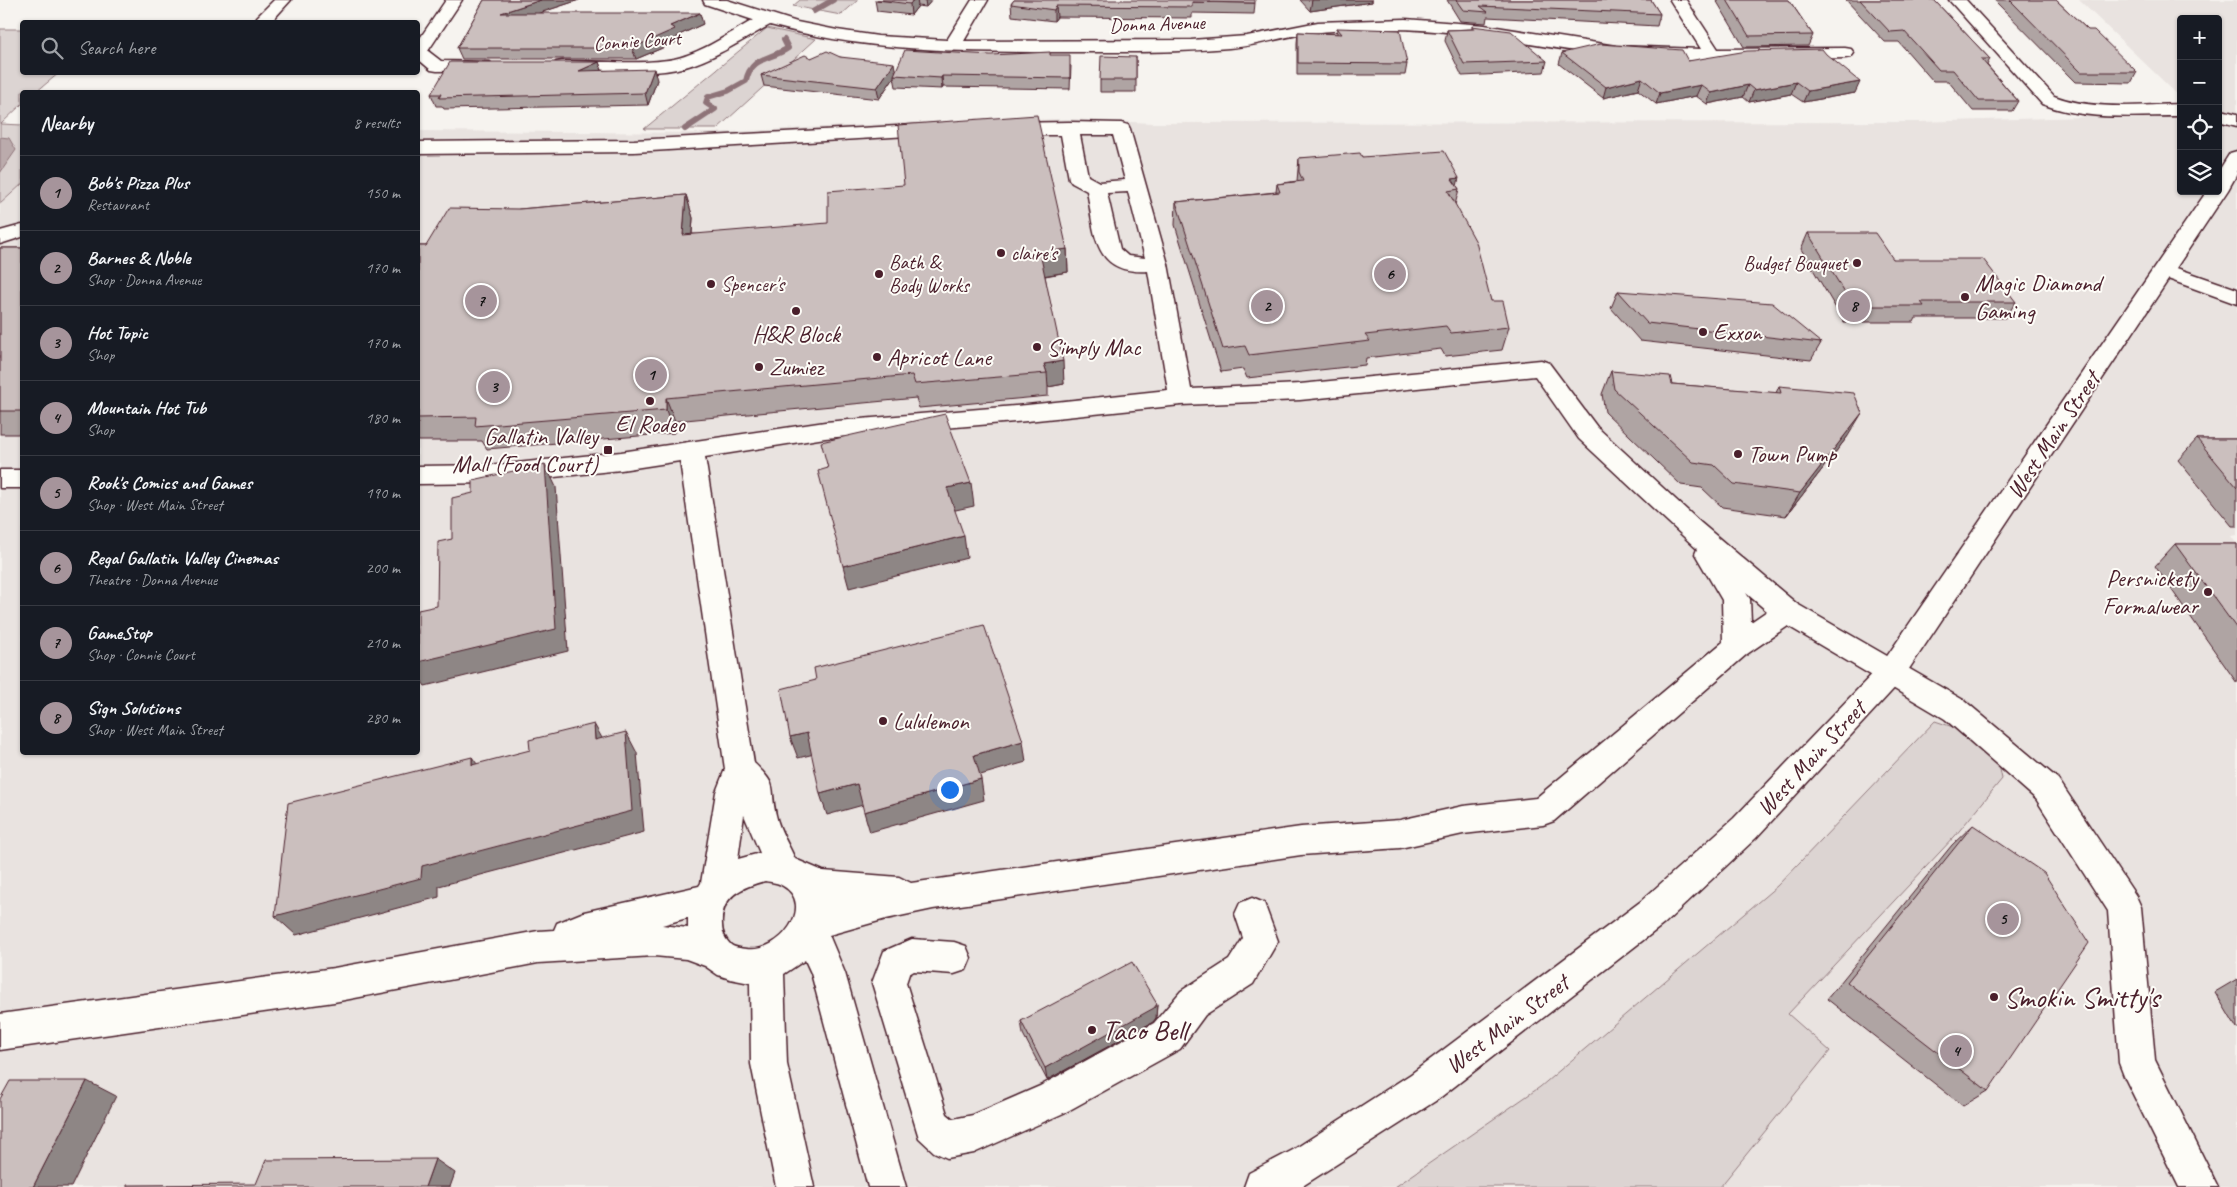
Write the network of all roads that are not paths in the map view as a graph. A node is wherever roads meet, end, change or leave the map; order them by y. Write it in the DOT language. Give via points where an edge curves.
graph roads {
  1 [pos="283,0"];
  2 [pos="454,0"];
  3 [pos="711,0"];
  4 [pos="980,0"];
  5 [pos="1678,0"];
  6 [pos="1957,0"];
  7 [pos="264,20"];
  8 [pos="766,20"];
  9 [pos="952,46"];
  10 [pos="420,51"];
  11 [pos="420,53"];
  12 [pos="1845,53"];
  13 [pos="1712,54"];
  14 [pos="506,66"];
  15 [pos="545,66"];
  16 [pos="2177,110"];
  17 [pos="2222,116"];
  18 [pos="2237,120"];
  19 [pos="1068,128"];
  20 [pos="952,129"];
  21 [pos="981,129"];
  22 [pos="420,148"];
  23 [pos="2237,158"];
  24 [pos="2222,183"];
  25 [pos="1135,185"];
  26 [pos="1096,188"];
  27 [pos="2215,195"];
  28 [pos="20,231"];
  29 [pos="0,238"];
  30 [pos="1157,264"];
  31 [pos="2166,270"];
  32 [pos="2237,297"];
  33 [pos="1181,397"];
  34 [pos="691,450"];
  35 [pos="420,475"];
  36 [pos="0,479"];
  37 [pos="20,479"];
  38 [pos="1692,530"];
  39 [pos="1787,612"];
  40 [pos="1737,646"];
  41 [pos="1891,673"];
  42 [pos="740,769"];
  43 [pos="788,870"];
  44 [pos="714,894"];
  45 [pos="933,894"];
  46 [pos="1252,914"];
  47 [pos="809,928"];
  48 [pos="538,947"];
  49 [pos="715,953"];
  50 [pos="954,958"];
  51 [pos="766,964"];
  52 [pos="0,1032"];
  53 [pos="796,1187"];
  54 [pos="887,1187"];
  55 [pos="1264,1187"];
  56 [pos="2199,1187"];
  1 -- 7 [label="main road"];
  2 -- 10 [label="main road"];
  3 -- 8 [label="main road, Donna Avenue"];
  4 -- 9 [label="main road"];
  5 -- 13 [label="main road"];
  6 -- 16 [label="main road" via="2048,100 2085,110"];
  8 -- 9 [label="main road, Donna Avenue" via="847,38"];
  8 -- 15 [label="main road, Connie Court" via="705,54 675,64"];
  9 -- 13 [label="main road, Donna Avenue" via="1191,46 1406,16 1620,51"];
  11 -- 14 [label="main road" via="437,66"];
  12 -- 13 [label="main road, Donna Avenue"];
  17 -- 18 [label="main road"];
  19 -- 21 [label="main road"];
  19 -- 25 [label="main road" via="1120,130"];
  19 -- 26 [label="main road" via="1080,179"];
  20 -- 22 [label="main road" via="634,146"];
  23 -- 24 [label="main road, West Main Street"];
  25 -- 26 [label="main road"];
  25 -- 30 [label="main road"];
  26 -- 30 [label="main road" via="1110,251 1121,261"];
  27 -- 31 [label="main road, West Main Street"];
  28 -- 29 [label="main road"];
  30 -- 33 [label="main road"];
  31 -- 32 [label="main road"];
  31 -- 41 [label="main road, West Main Street"];
  33 -- 34 [label="main road" via="825,430"];
  33 -- 38 [label="main road" via="1300,392 1541,368 1588,433"];
  34 -- 35 [label="main road" via="507,473"];
  34 -- 42 [label="main road"];
  36 -- 37 [label="main road"];
  38 -- 39 [label="main road"];
  38 -- 40 [label="main road" via="1736,599"];
  39 -- 40 [label="main road"];
  39 -- 41 [label="main road"];
  40 -- 45 [label="main road" via="1544,811 1462,820 1400,834 1301,840"];
  41 -- 55 [label="main road, West Main Street" via="1745,828 1652,913 1424,1087"];
  41 -- 56 [label="main road" via="1955,710 2047,789 2124,907 2138,1063"];
  42 -- 43 [label="main road" via="758,787 760,816"];
  42 -- 44 [label="main road" via="732,792"];
  43 -- 44 [label="main road" via="765,866 748,870"];
  43 -- 45 [label="main road" via="820,886"];
  43 -- 47 [label="main road" via="806,884 812,896 814,912"];
  44 -- 48 [label="main road" via="584,928"];
  44 -- 49 [label="main road" via="704,922 706,939"];
  45 -- 47 [label="main road" via="892,901"];
  46 -- 50 [label="main road" via="1261,941 1241,972 1193,1003 1167,1036 1052,1099 974,1134 947,1138 932,1125 889,983 896,963 912,955"];
  47 -- 51 [label="main road" via="785,956"];
  47 -- 54 [label="main road" via="828,973"];
  48 -- 49 [label="main road" via="654,940 686,943"];
  48 -- 52 [label="main road" via="334,986"];
  49 -- 51 [label="main road" via="737,966"];
  51 -- 53 [label="main road" via="769,1064"];
}
